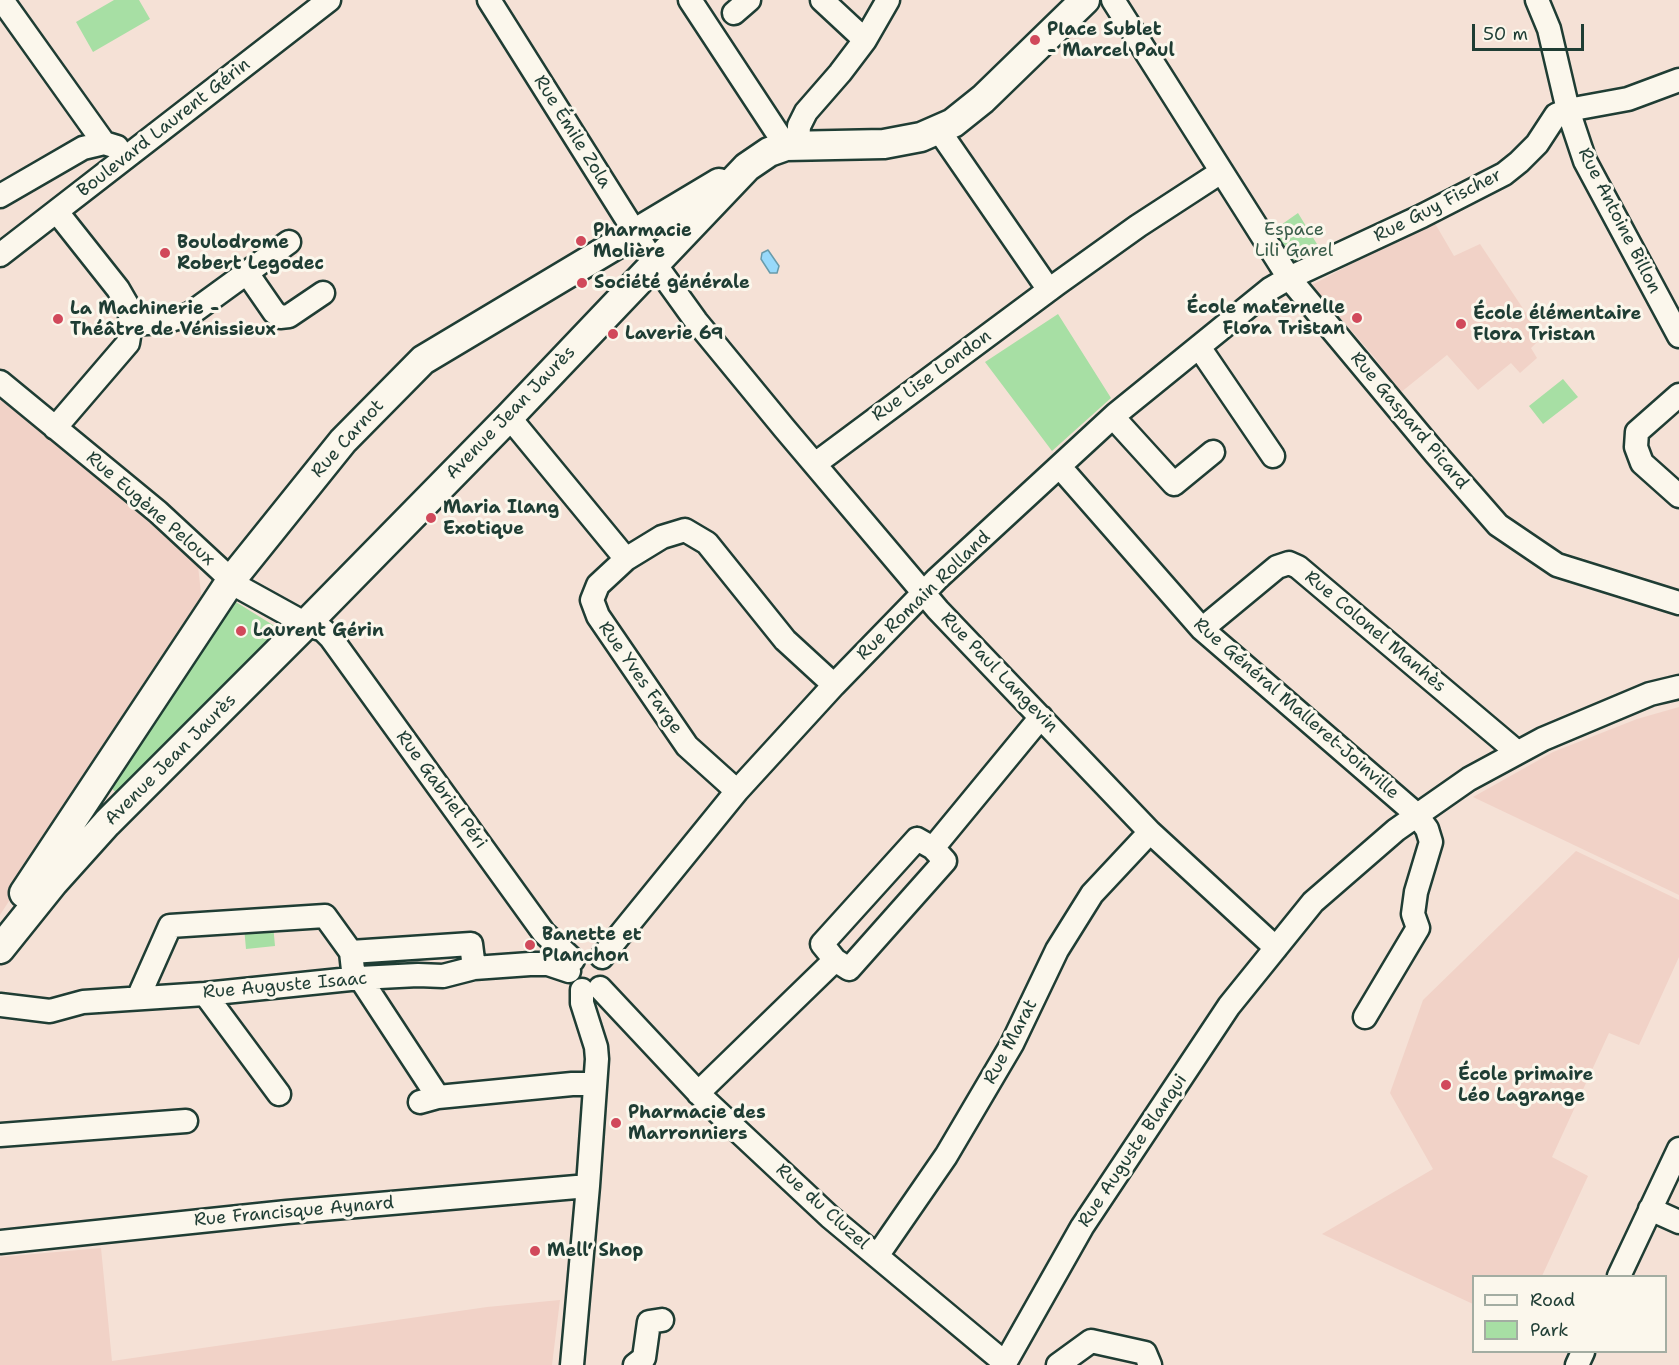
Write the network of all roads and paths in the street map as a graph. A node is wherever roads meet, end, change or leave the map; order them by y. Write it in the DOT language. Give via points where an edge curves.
graph roads {
  1 [pos="2,0"];
  2 [pos="329,0"];
  3 [pos="489,0"];
  4 [pos="690,0"];
  5 [pos="822,0"];
  6 [pos="888,0"];
  7 [pos="1085,0"];
  8 [pos="1113,0"];
  9 [pos="1538,0"];
  10 [pos="865,40"];
  11 [pos="1679,80"];
  12 [pos="1568,110"];
  13 [pos="938,129"];
  14 [pos="104,143"];
  15 [pos="792,145"];
  16 [pos="131,152"];
  17 [pos="747,167"];
  18 [pos="1221,172"];
  19 [pos="0,196"];
  20 [pos="57,212"];
  21 [pos="635,233"];
  22 [pos="289,242"];
  23 [pos="0,255"];
  24 [pos="655,264"];
  25 [pos="247,273"];
  26 [pos="1289,278"];
  27 [pos="1053,287"];
  28 [pos="323,293"];
  29 [pos="131,324"];
  30 [pos="1679,336"];
  31 [pos="1199,347"];
  32 [pos="0,382"];
  33 [pos="1679,395"];
  34 [pos="509,417"];
  35 [pos="1113,417"];
  36 [pos="55,428"];
  37 [pos="1214,452"];
  38 [pos="1273,456"];
  39 [pos="815,464"];
  40 [pos="1060,467"];
  41 [pos="1679,496"];
  42 [pos="626,559"];
  43 [pos="232,579"];
  44 [pos="923,592"];
  45 [pos="1679,603"];
  46 [pos="306,624"];
  47 [pos="1202,629"];
  48 [pos="834,685"];
  49 [pos="1679,687"];
  50 [pos="1041,717"];
  51 [pos="1517,752"];
  52 [pos="737,791"];
  53 [pos="85,801"];
  54 [pos="1416,814"];
  55 [pos="107,823"];
  56 [pos="1150,832"];
  57 [pos="64,833"];
  58 [pos="933,848"];
  59 [pos="0,926"];
  60 [pos="0,936"];
  61 [pos="549,937"];
  62 [pos="1276,948"];
  63 [pos="0,949"];
  64 [pos="351,952"];
  65 [pos="602,957"];
  66 [pos="835,960"];
  67 [pos="537,964"];
  68 [pos="571,966"];
  69 [pos="474,968"];
  70 [pos="357,979"];
  71 [pos="591,989"];
  72 [pos="205,994"];
  73 [pos="138,998"];
  74 [pos="0,1005"];
  75 [pos="624,1014"];
  76 [pos="1365,1017"];
  77 [pos="596,1047"];
  78 [pos="594,1084"];
  79 [pos="698,1093"];
  80 [pos="279,1094"];
  81 [pos="186,1121"];
  82 [pos="0,1135"];
  83 [pos="1679,1149"];
  84 [pos="588,1186"];
  85 [pos="1650,1209"];
  86 [pos="1679,1222"];
  87 [pos="0,1242"];
  88 [pos="877,1256"];
  89 [pos="1619,1275"];
  90 [pos="662,1320"];
  91 [pos="1005,1364"];
  92 [pos="572,1365"];
  93 [pos="635,1365"];
  94 [pos="1058,1365"];
  95 [pos="1150,1365"];
  1 -- 14 [label="street"];
  2 -- 16 [label="street, Boulevard Laurent Gérin"];
  3 -- 21 [label="street, Rue Émile Zola"];
  4 -- 15 [label="street"];
  5 -- 10 [label="street"];
  6 -- 10 [label="street"];
  7 -- 13 [label="main road" via="983,99 953,123"];
  8 -- 18 [label="street, Rue Gaspard Picard"];
  9 -- 12 [label="street, Rue Antoine Billon"];
  10 -- 15 [label="street" via="806,112"];
  11 -- 12 [label="street" via="1628,99"];
  12 -- 26 [label="street, Rue Guy Fischer" via="1556,115 1537,144 1504,174"];
  12 -- 30 [label="street, Rue Antoine Billon" via="1585,161"];
  13 -- 15 [label="main road" via="921,137 884,144"];
  13 -- 27 [label="street"];
  14 -- 16 [label="street"];
  14 -- 19 [label="street" via="83,148"];
  15 -- 17 [label="main road, Avenue Jean Jaurès" via="769,152"];
  16 -- 20 [label="street, Boulevard Laurent Gérin"];
  17 -- 21 [label="main road, Rue Carnot"];
  17 -- 24 [label="main road, Avenue Jean Jaurès"];
  18 -- 26 [label="street, Rue Gaspard Picard"];
  18 -- 27 [label="street, Rue Lise London"];
  20 -- 23 [label="street, Boulevard Laurent Gérin"];
  20 -- 29 [label="street" via="118,290 129,308"];
  21 -- 24 [label="street, Rue Émile Zola"];
  21 -- 43 [label="main road, Rue Carnot" via="423,360 343,441"];
  22 -- 25 [label="street"];
  24 -- 34 [label="main road, Avenue Jean Jaurès"];
  24 -- 39 [label="street, Rue Paul Langevin" via="696,321"];
  25 -- 28 [label="street" via="280,317 290,316"];
  25 -- 29 [label="street" via="190,314 164,322"];
  26 -- 31 [label="street, Rue Romain Rolland"];
  26 -- 45 [label="street, Rue Gaspard Picard" via="1498,525 1557,565"];
  27 -- 39 [label="street, Rue Lise London"];
  29 -- 36 [label="street" via="128,343"];
  31 -- 35 [label="street, Rue Romain Rolland"];
  31 -- 38 [label="street"];
  32 -- 36 [label="street, Rue Eugène Peloux"];
  33 -- 41 [label="street" via="1637,432 1636,447 1642,463"];
  34 -- 42 [label="street"];
  34 -- 46 [label="main road, Avenue Jean Jaurès"];
  35 -- 37 [label="street" via="1174,484"];
  35 -- 40 [label="street, Rue Romain Rolland"];
  36 -- 43 [label="street, Rue Eugène Peloux"];
  39 -- 44 [label="street, Rue Paul Langevin"];
  40 -- 44 [label="street, Rue Romain Rolland"];
  40 -- 47 [label="street, Rue Général Malleret-Joinville"];
  42 -- 48 [label="street, Rue Yves Farge" via="662,537 686,530 707,543 785,640"];
  42 -- 52 [label="street, Rue Yves Farge" via="598,585 592,600 597,616 687,746"];
  43 -- 46 [label="street, Rue Eugène Peloux" via="239,587"];
  43 -- 53 [label="main road, Rue Carnot"];
  44 -- 48 [label="street, Rue Romain Rolland"];
  44 -- 50 [label="street, Rue Paul Langevin"];
  46 -- 55 [label="main road, Avenue Jean Jaurès"];
  46 -- 61 [label="street, Rue Gabriel Péri" via="323,630 331,638"];
  47 -- 51 [label="street, Rue Colonel Manhès" via="1277,567 1289,563"];
  47 -- 54 [label="street, Rue Général Malleret-Joinville"];
  48 -- 52 [label="street, Rue Romain Rolland"];
  49 -- 51 [label="street, Rue Auguste Blanqui" via="1650,694"];
  50 -- 56 [label="street, Rue Paul Langevin"];
  50 -- 58 [label="street"];
  51 -- 54 [label="street, Rue Auguste Blanqui"];
  52 -- 65 [label="street, Rue Romain Rolland"];
  53 -- 55 [label="main road"];
  53 -- 57 [label="main road, Rue Carnot"];
  54 -- 62 [label="street, Rue Auguste Blanqui" via="1313,902"];
  54 -- 76 [label="street" via="1431,842 1416,892 1413,914 1418,928"];
  55 -- 63 [label="main road, Avenue Jean Jaurès"];
  56 -- 62 [label="street, Rue Paul Langevin"];
  56 -- 88 [label="street, Rue Marat" via="1092,894 1057,950 1012,1044 946,1156"];
  57 -- 59 [label="main road, Rue Carnot"];
  57 -- 60 [label="main road, Rue Carnot" via="62,846"];
  58 -- 66 [label="street" via="945,861 849,969"];
  58 -- 66 [label="street" via="917,840 822,944"];
  61 -- 67 [label="street" via="551,947"];
  61 -- 68 [label="street, Rue Gabriel Péri"];
  62 -- 91 [label="street, Rue Auguste Blanqui" via="1229,1006 1082,1227"];
  64 -- 69 [label="street" via="471,944"];
  64 -- 70 [label="street"];
  64 -- 73 [label="street" via="325,916 170,926"];
  65 -- 68 [label="street" via="592,952 581,954"];
  65 -- 71 [label="street" via="608,967 607,979"];
  66 -- 79 [label="street"];
  67 -- 68 [label="street, Rue Auguste Isaac"];
  67 -- 69 [label="street, Rue Auguste Isaac"];
  68 -- 71 [label="street" via="574,984"];
  69 -- 70 [label="street, Rue Auguste Isaac" via="443,976"];
  70 -- 72 [label="street, Rue Auguste Isaac"];
  70 -- 78 [label="street" via="429,1100"];
  71 -- 75 [label="street, Rue du Cluzel"];
  71 -- 77 [label="street" via="582,1003"];
  72 -- 73 [label="street, Rue Auguste Isaac"];
  72 -- 80 [label="street"];
  73 -- 74 [label="street, Rue Auguste Isaac" via="83,1002 50,1011"];
  75 -- 77 [label="street" via="601,1032"];
  75 -- 79 [label="street, Rue du Cluzel"];
  77 -- 78 [label="street"];
  78 -- 84 [label="street"];
  79 -- 88 [label="street, Rue du Cluzel"];
  81 -- 82 [label="street"];
  83 -- 85 [label="street"];
  84 -- 87 [label="street, Rue Francisque Aynard"];
  84 -- 92 [label="street"];
  85 -- 86 [label="street"];
  85 -- 89 [label="street"];
  88 -- 91 [label="street, Rue du Cluzel"];
  90 -- 93 [label="street" via="649,1322 644,1358"];
  94 -- 95 [label="street" via="1091,1341 1145,1353"];
}
